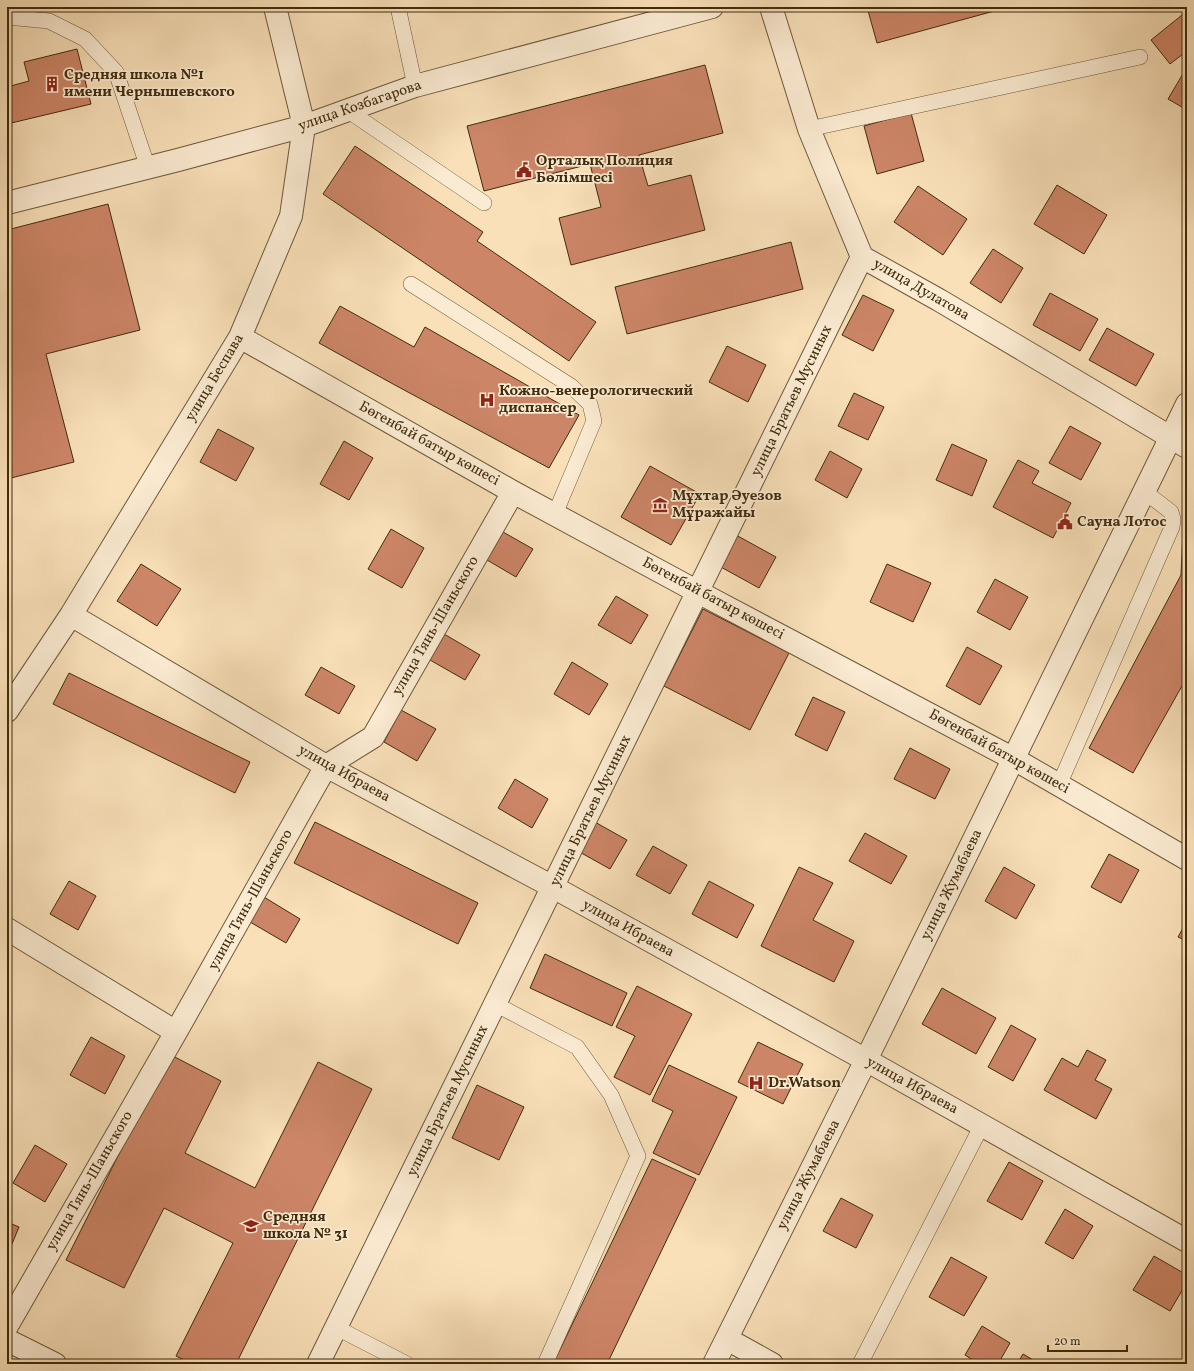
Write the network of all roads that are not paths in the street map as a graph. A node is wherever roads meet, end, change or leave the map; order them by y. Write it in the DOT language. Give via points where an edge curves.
graph roads {
  1 [pos="275,7"];
  2 [pos="398,7"];
  3 [pos="712,7"];
  4 [pos="771,7"];
  5 [pos="7,17"];
  6 [pos="1140,56"];
  7 [pos="415,86"];
  8 [pos="347,110"];
  9 [pos="304,126"];
  10 [pos="809,129"];
  11 [pos="148,168"];
  12 [pos="7,203"];
  13 [pos="484,204"];
  14 [pos="862,257"];
  15 [pos="411,284"];
  16 [pos="240,337"];
  17 [pos="1187,404"];
  18 [pos="1179,442"];
  19 [pos="513,492"];
  20 [pos="1144,492"];
  21 [pos="555,514"];
  22 [pos="698,592"];
  23 [pos="71,615"];
  24 [pos="7,711"];
  25 [pos="1014,759"];
  26 [pos="326,766"];
  27 [pos="1059,785"];
  28 [pos="1187,859"];
  29 [pos="553,887"];
  30 [pos="7,929"];
  31 [pos="495,1004"];
  32 [pos="176,1032"];
  33 [pos="866,1060"];
  34 [pos="982,1125"];
  35 [pos="1187,1241"];
  36 [pos="7,1326"];
  37 [pos="337,1328"];
  38 [pos="727,1339"];
  39 [pos="7,1340"];
  40 [pos="55,1364"];
  41 [pos="318,1364"];
  42 [pos="407,1364"];
  43 [pos="545,1364"];
  44 [pos="714,1364"];
  45 [pos="772,1364"];
  46 [pos="860,1364"];
  1 -- 9 [label="street, улица Беспава"];
  2 -- 7 [label="lane"];
  3 -- 7 [label="street, улица Козбагарова"];
  4 -- 10 [label="street, улица Дулатова"];
  5 -- 11 [label="lane" via="49,21 85,39 116,72"];
  6 -- 10 [label="lane"];
  7 -- 8 [label="street, улица Козбагарова"];
  8 -- 9 [label="street, улица Козбагарова"];
  8 -- 13 [label="lane"];
  9 -- 11 [label="street, улица Козбагарова"];
  9 -- 16 [label="street, улица Беспава" via="290,216"];
  10 -- 14 [label="street, улица Дулатова"];
  11 -- 12 [label="street, улица Козбагарова"];
  14 -- 18 [label="street, улица Дулатова"];
  14 -- 22 [label="street, улица Братьев Мусиных"];
  15 -- 21 [label="lane" via="571,386 590,404 594,421"];
  16 -- 19 [label="street, Бөгенбай батыр көшесі"];
  16 -- 23 [label="street, улица Беспава"];
  17 -- 18 [label="street, улица Жумабаева"];
  18 -- 20 [label="street, улица Жумабаева"];
  19 -- 21 [label="street, Бөгенбай батыр көшесі"];
  19 -- 26 [label="street, улица Тянь-Шаньского" via="373,736"];
  20 -- 25 [label="street, улица Жумабаева"];
  20 -- 27 [label="lane" via="1171,512 1172,527"];
  21 -- 22 [label="street, Бөгенбай батыр көшесі"];
  22 -- 25 [label="street, Бөгенбай батыр көшесі"];
  22 -- 29 [label="street, улица Братьев Мусиных"];
  23 -- 24 [label="street, улица Беспава"];
  23 -- 26 [label="street, улица Ибраева"];
  25 -- 27 [label="street, Бөгенбай батыр көшесі"];
  25 -- 33 [label="street, улица Жумабаева"];
  26 -- 29 [label="street, улица Ибраева"];
  26 -- 32 [label="street, улица Тянь-Шаньского"];
  27 -- 28 [label="street, Бөгенбай батыр көшесі"];
  29 -- 31 [label="street, улица Братьев Мусиных"];
  29 -- 33 [label="street, улица Ибраева"];
  30 -- 32 [label="street"];
  31 -- 37 [label="street, улица Братьев Мусиных"];
  31 -- 43 [label="lane" via="577,1047 611,1095 638,1156"];
  32 -- 36 [label="street, улица Тянь-Шаньского"];
  33 -- 34 [label="street, улица Ибраева"];
  33 -- 38 [label="street, улица Жумабаева"];
  34 -- 35 [label="street, улица Ибраева"];
  34 -- 46 [label="lane"];
  37 -- 41 [label="street, улица Братьев Мусиных"];
  37 -- 42 [label="lane"];
  38 -- 44 [label="street, улица Жумабаева"];
  38 -- 45 [label="street"];
  39 -- 40 [label="street"];
}
